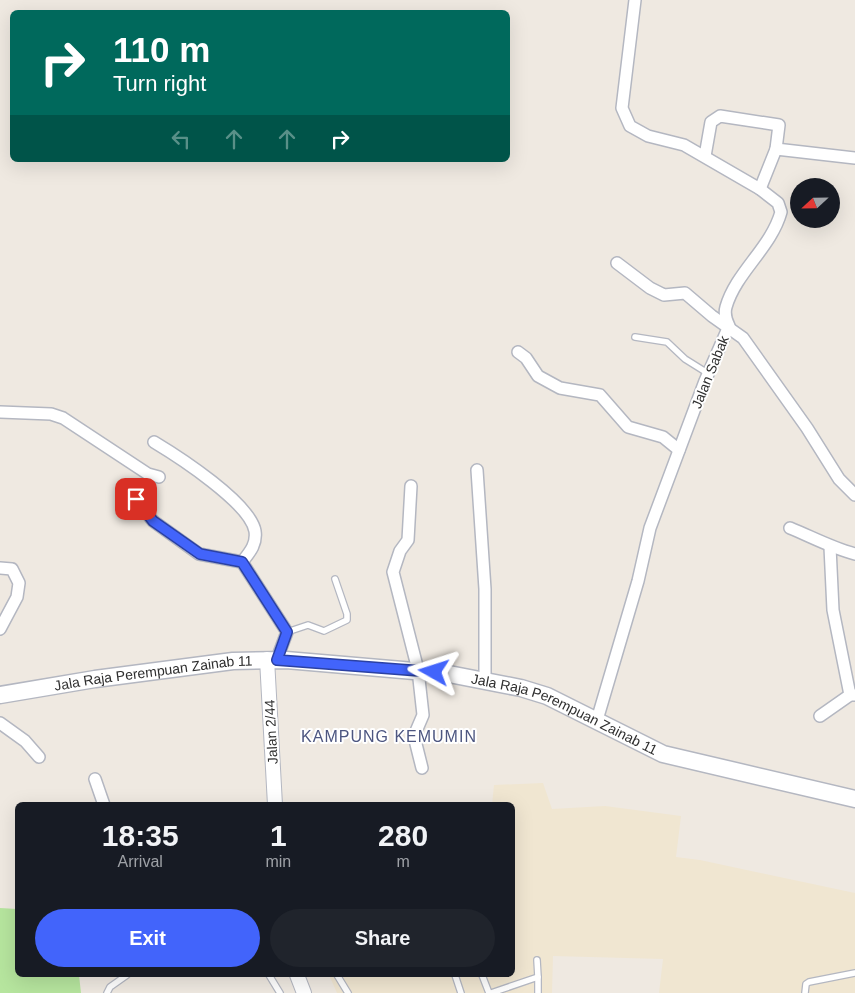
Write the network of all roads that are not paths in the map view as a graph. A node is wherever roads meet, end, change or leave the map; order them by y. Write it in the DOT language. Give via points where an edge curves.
graph roads {
  1 [pos="635,0"];
  2 [pos="776,149"];
  3 [pos="704,156"];
  4 [pos="855,158"];
  5 [pos="760,189"];
  6 [pos="616,263"];
  7 [pos="729,326"];
  8 [pos="636,337"];
  9 [pos="518,352"];
  10 [pos="709,374"];
  11 [pos="0,412"];
  12 [pos="154,442"];
  13 [pos="679,450"];
  14 [pos="477,470"];
  15 [pos="159,477"];
  16 [pos="411,486"];
  17 [pos="855,495"];
  18 [pos="136,499"];
  19 [pos="790,528"];
  20 [pos="830,547"];
  21 [pos="855,554"];
  22 [pos="242,562"];
  23 [pos="0,568"];
  24 [pos="335,579"];
  25 [pos="0,629"];
  26 [pos="287,632"];
  27 [pos="272,659"];
  28 [pos="418,670"];
  29 [pos="486,681"];
  30 [pos="0,695"];
  31 [pos="853,695"];
  32 [pos="820,716"];
  33 [pos="597,720"];
  34 [pos="0,723"];
  35 [pos="39,756"];
  36 [pos="422,768"];
  37 [pos="95,779"];
  38 [pos="855,799"];
  39 [pos="103,802"];
  40 [pos="275,802"];
  41 [pos="537,960"];
  42 [pos="855,974"];
  43 [pos="124,977"];
  44 [pos="270,977"];
  45 [pos="298,977"];
  46 [pos="338,977"];
  47 [pos="456,977"];
  48 [pos="483,977"];
  49 [pos="538,977"];
  50 [pos="107,993"];
  51 [pos="280,993"];
  52 [pos="304,993"];
  53 [pos="348,993"];
  54 [pos="461,993"];
  55 [pos="490,993"];
  56 [pos="538,993"];
  57 [pos="805,993"];
  1 -- 3 [label="street, Jalan Sabak" via="623,112 633,128 648,136 684,145"];
  2 -- 3 [label="street" via="779,125 720,116 712,122"];
  2 -- 4 [label="street"];
  2 -- 5 [label="street"];
  3 -- 5 [label="street, Jalan Sabak"];
  5 -- 7 [label="street, Jalan Sabak" via="778,203 781,212 771,237 730,297 725,317"];
  6 -- 7 [label="street" via="664,295 685,293"];
  7 -- 10 [label="street, Jalan Sabak"];
  7 -- 17 [label="street" via="744,338 839,479"];
  8 -- 10 [label="lane" via="667,342 685,360"];
  9 -- 13 [label="street" via="538,376 560,388 600,395 628,427 663,437"];
  10 -- 13 [label="street, Jalan Sabak"];
  11 -- 15 [label="street" via="51,414 63,418 148,474"];
  12 -- 22 [label="street" via="192,466 252,521 255,542"];
  13 -- 33 [label="street, Jalan Sabak" via="650,528 638,581"];
  14 -- 29 [label="street" via="485,590"];
  16 -- 28 [label="street" via="408,540 400,551 393,572"];
  18 -- 22 [label="street" via="153,521 200,554"];
  19 -- 20 [label="street"];
  20 -- 21 [label="street"];
  20 -- 31 [label="street" via="833,610"];
  22 -- 26 [label="street"];
  23 -- 25 [label="street" via="12,569 19,583 17,597"];
  24 -- 26 [label="lane" via="348,614 346,620 324,631 308,625"];
  26 -- 27 [label="street"];
  27 -- 28 [label="main road, Jala Raja Perempuan Zainab 11"];
  27 -- 30 [label="main road, Jala Raja Perempuan Zainab 11" via="95,679"];
  27 -- 40 [label="street, Jalan 2/44"];
  28 -- 29 [label="main road, Jala Raja Perempuan Zainab 11"];
  28 -- 36 [label="street" via="423,715 414,736"];
  29 -- 33 [label="main road, Jala Raja Perempuan Zainab 11" via="547,696"];
  31 -- 32 [label="street"];
  33 -- 38 [label="main road, Jala Raja Perempuan Zainab 11" via="663,754"];
  34 -- 35 [label="street"];
  37 -- 39 [label="street"];
  41 -- 49 [label="lane"];
  42 -- 57 [label="lane" via="808,983"];
  43 -- 50 [label="lane"];
  44 -- 51 [label="lane"];
  45 -- 52 [label="street"];
  46 -- 53 [label="lane"];
  47 -- 54 [label="lane"];
  48 -- 55 [label="lane"];
  49 -- 55 [label="lane"];
  49 -- 56 [label="lane"];
}
